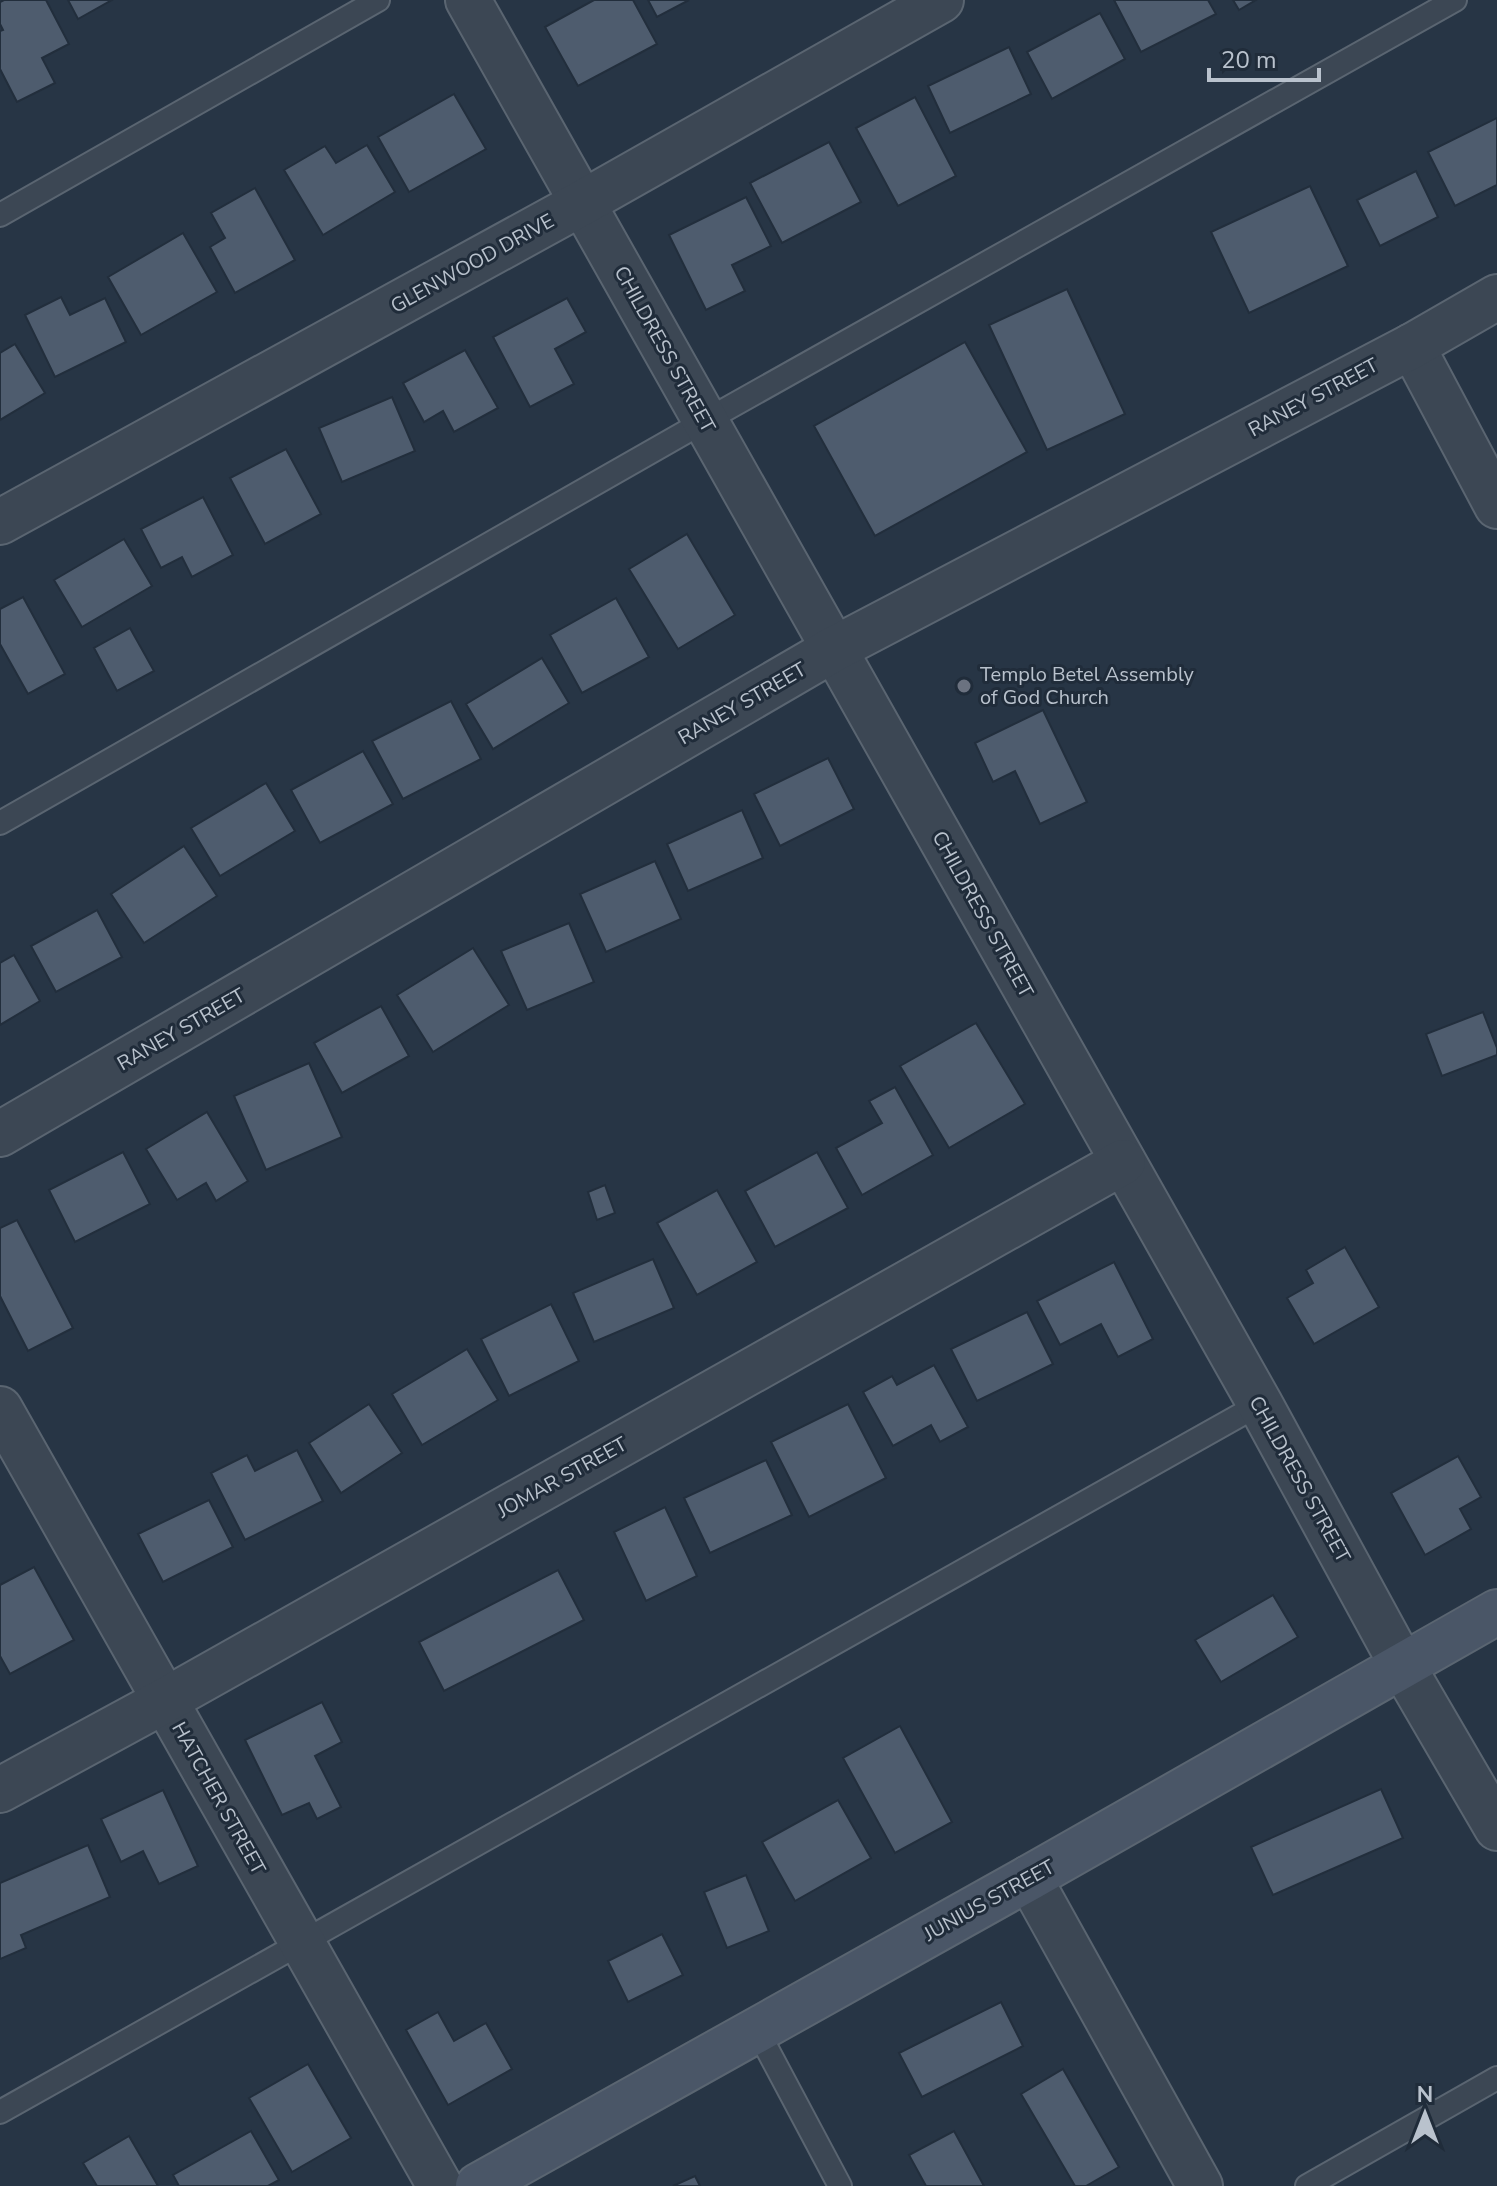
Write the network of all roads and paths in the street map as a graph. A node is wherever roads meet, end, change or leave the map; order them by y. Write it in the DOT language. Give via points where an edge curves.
graph roads {
  1 [pos="378,0"];
  2 [pos="468,0"];
  3 [pos="941,0"];
  4 [pos="1455,0"];
  5 [pos="582,203"];
  6 [pos="0,215"];
  7 [pos="1497,297"];
  8 [pos="1412,346"];
  9 [pos="705,421"];
  10 [pos="1497,506"];
  11 [pos="0,522"];
  12 [pos="834,649"];
  13 [pos="0,823"];
  14 [pos="0,1134"];
  15 [pos="1123,1162"];
  16 [pos="1260,1404"];
  17 [pos="0,1409"];
  18 [pos="1497,1612"];
  19 [pos="1402,1665"];
  20 [pos="164,1701"];
  21 [pos="0,1790"];
  22 [pos="1497,1828"];
  23 [pos="1029,1878"];
  24 [pos="301,1944"];
  25 [pos="757,2030"];
  26 [pos="1497,2078"];
  27 [pos="0,2112"];
  28 [pos="440,2186"];
  29 [pos="478,2186"];
  30 [pos="840,2186"];
  31 [pos="1200,2186"];
  32 [pos="1307,2186"];
  1 -- 6 [label="lane"];
  2 -- 5 [label="street, CHILDRESS STREET"];
  3 -- 5 [label="street, GLENWOOD DRIVE"];
  4 -- 9 [label="lane"];
  5 -- 9 [label="street, CHILDRESS STREET"];
  5 -- 11 [label="street, GLENWOOD DRIVE"];
  7 -- 8 [label="street, RANEY STREET"];
  8 -- 10 [label="street"];
  8 -- 12 [label="street, RANEY STREET"];
  9 -- 12 [label="street, CHILDRESS STREET"];
  9 -- 13 [label="lane"];
  12 -- 14 [label="street, RANEY STREET"];
  12 -- 15 [label="street, CHILDRESS STREET"];
  15 -- 16 [label="street, CHILDRESS STREET"];
  15 -- 20 [label="street, JOMAR STREET"];
  16 -- 19 [label="street, CHILDRESS STREET"];
  16 -- 24 [label="lane"];
  17 -- 20 [label="street, HATCHER STREET"];
  18 -- 19 [label="street, JUNIUS STREET"];
  19 -- 22 [label="street, CHILDRESS STREET"];
  19 -- 23 [label="street, JUNIUS STREET"];
  20 -- 21 [label="street, JOMAR STREET"];
  20 -- 24 [label="street, HATCHER STREET"];
  23 -- 25 [label="street, JUNIUS STREET"];
  23 -- 31 [label="street"];
  24 -- 27 [label="lane"];
  24 -- 28 [label="street, HATCHER STREET"];
  25 -- 29 [label="street, JUNIUS STREET"];
  25 -- 30 [label="lane"];
  26 -- 32 [label="lane"];
}
